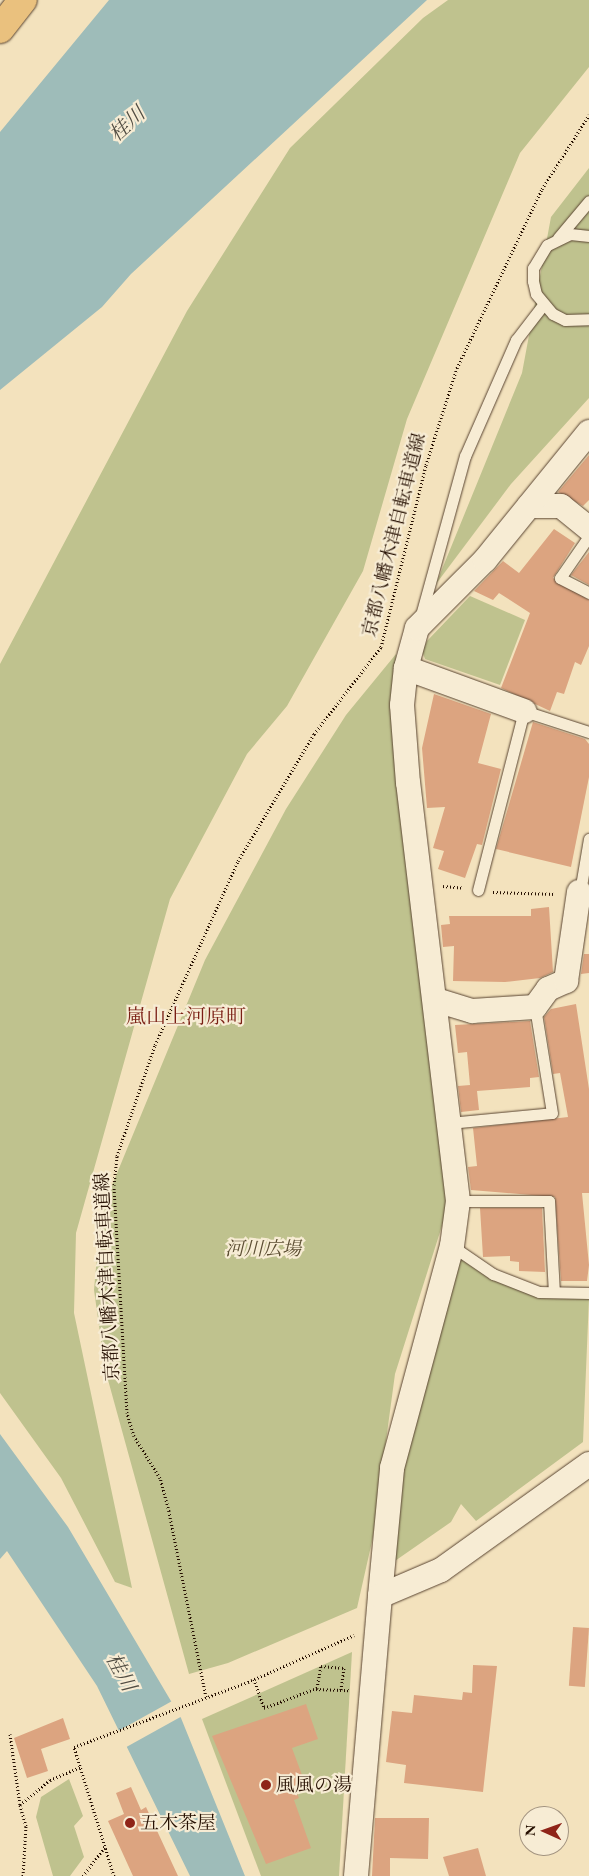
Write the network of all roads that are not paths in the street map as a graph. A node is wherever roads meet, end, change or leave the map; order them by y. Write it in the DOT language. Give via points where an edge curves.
graph roads {
  1 [pos="24,0"];
  2 [pos="0,29"];
  3 [pos="589,201"];
  4 [pos="589,236"];
  5 [pos="558,238"];
  6 [pos="543,306"];
  7 [pos="589,319"];
  8 [pos="589,432"];
  9 [pos="529,506"];
  10 [pos="589,529"];
  11 [pos="589,536"];
  12 [pos="589,593"];
  13 [pos="418,628"];
  14 [pos="406,668"];
  15 [pos="524,712"];
  16 [pos="589,732"];
  17 [pos="589,839"];
  18 [pos="478,890"];
  19 [pos="584,892"];
  20 [pos="436,1000"];
  21 [pos="535,1006"];
  22 [pos="449,1124"];
  23 [pos="458,1201"];
  24 [pos="452,1246"];
  25 [pos="554,1292"];
  26 [pos="589,1293"];
  27 [pos="589,1464"];
  28 [pos="380,1596"];
  29 [pos="356,1876"];
  1 -- 2 [label="main road"];
  3 -- 5 [label="lane"];
  4 -- 5 [label="lane"];
  5 -- 6 [label="lane" via="538,255 534,268 536,294"];
  6 -- 7 [label="lane" via="565,320"];
  6 -- 13 [label="lane" via="516,340 465,456"];
  8 -- 9 [label="street"];
  9 -- 10 [label="street" via="561,506"];
  9 -- 13 [label="street" via="485,560"];
  11 -- 12 [label="lane" via="560,578"];
  13 -- 14 [label="street"];
  14 -- 15 [label="street"];
  14 -- 20 [label="street" via="402,705"];
  15 -- 16 [label="lane"];
  15 -- 18 [label="lane"];
  17 -- 19 [label="lane"];
  19 -- 21 [label="street" via="566,981 548,989"];
  20 -- 21 [label="street" via="472,1011"];
  20 -- 22 [label="street"];
  21 -- 22 [label="lane" via="552,1114"];
  22 -- 23 [label="street"];
  23 -- 24 [label="street"];
  23 -- 25 [label="lane" via="549,1201"];
  24 -- 25 [label="lane" via="493,1274 539,1292"];
  24 -- 28 [label="street" via="392,1468"];
  25 -- 26 [label="lane"];
  27 -- 28 [label="street" via="441,1570"];
  28 -- 29 [label="street"];
}
